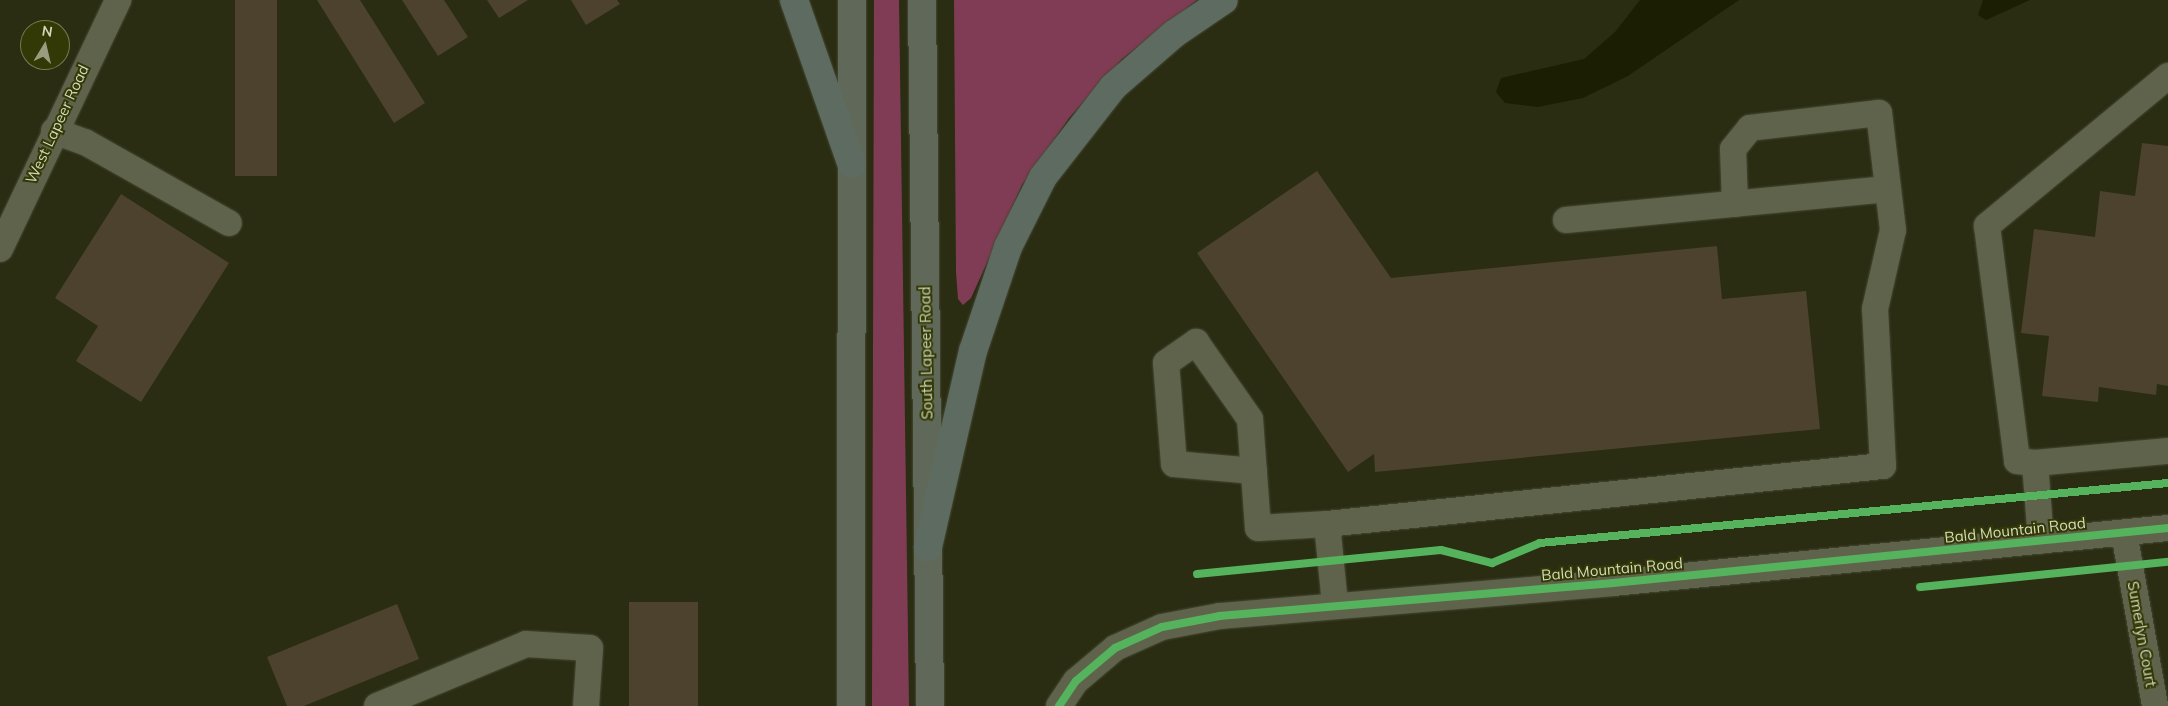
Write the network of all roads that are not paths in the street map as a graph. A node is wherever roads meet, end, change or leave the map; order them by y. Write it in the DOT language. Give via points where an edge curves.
graph roads {
  1 [pos="118,0"];
  2 [pos="794,0"];
  3 [pos="852,0"];
  4 [pos="922,0"];
  5 [pos="1224,0"];
  6 [pos="2168,76"];
  7 [pos="54,131"];
  8 [pos="851,163"];
  9 [pos="1888,189"];
  10 [pos="1735,204"];
  11 [pos="1566,220"];
  12 [pos="229,223"];
  13 [pos="0,249"];
  14 [pos="2168,451"];
  15 [pos="2035,464"];
  16 [pos="1254,472"];
  17 [pos="1327,524"];
  18 [pos="2168,528"];
  19 [pos="2124,532"];
  20 [pos="2042,541"];
  21 [pos="928,547"];
  22 [pos="1335,604"];
  23 [pos="377,706"];
  24 [pos="586,706"];
  25 [pos="851,706"];
  26 [pos="930,706"];
  27 [pos="1059,706"];
  28 [pos="2155,706"];
  1 -- 7 [label="street, West Lapeer Road"];
  2 -- 8 [label="highway"];
  3 -- 8 [label="main road"];
  4 -- 21 [label="main road, South Lapeer Road"];
  5 -- 21 [label="highway" via="1174,34 1113,87 1042,177 1008,247 973,351"];
  6 -- 15 [label="street" via="1987,226 2016,461"];
  7 -- 12 [label="street" via="85,142"];
  7 -- 13 [label="street, West Lapeer Road"];
  8 -- 25 [label="main road"];
  9 -- 10 [label="street"];
  9 -- 10 [label="street" via="1879,114 1780,122 1750,128 1737,140 1732,161"];
  9 -- 17 [label="street" via="1893,230 1875,309 1882,466"];
  10 -- 11 [label="street"];
  14 -- 15 [label="street"];
  15 -- 20 [label="street"];
  16 -- 16 [label="street" via="1250,419 1196,342 1166,363 1174,464"];
  16 -- 17 [label="street" via="1258,528"];
  17 -- 22 [label="street"];
  18 -- 19 [label="street, Bald Mountain Road"];
  19 -- 20 [label="street, Bald Mountain Road"];
  19 -- 28 [label="street, Sumerlyn Court"];
  20 -- 22 [label="street, Bald Mountain Road" via="1613,583"];
  21 -- 26 [label="main road, South Lapeer Road"];
  22 -- 27 [label="street, Bald Mountain Road" via="1220,616 1162,627 1115,648 1076,682"];
  23 -- 24 [label="street" via="526,644 590,648"];
}
